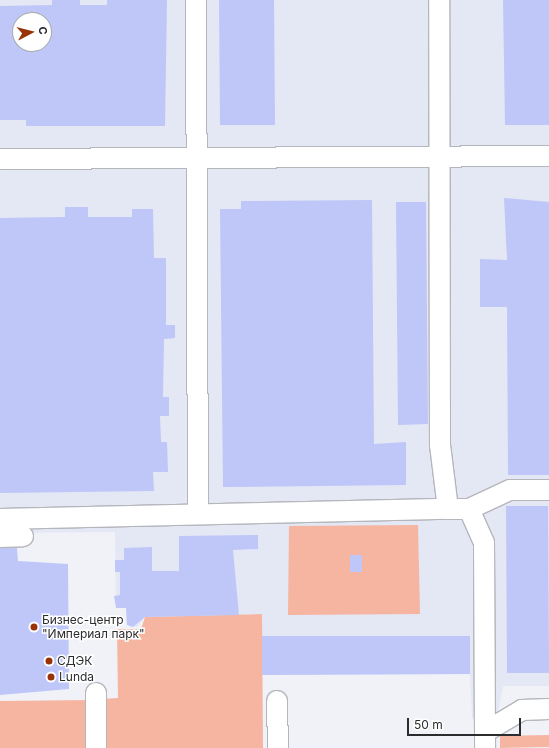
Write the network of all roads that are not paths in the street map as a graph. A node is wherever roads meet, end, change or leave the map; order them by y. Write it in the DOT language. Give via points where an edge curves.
graph roads {
  1 [pos="196,0"];
  2 [pos="439,0"];
  3 [pos="549,156"];
  4 [pos="442,157"];
  5 [pos="197,158"];
  6 [pos="0,159"];
  7 [pos="549,490"];
  8 [pos="448,509"];
  9 [pos="469,509"];
  10 [pos="198,514"];
  11 [pos="0,519"];
  12 [pos="23,536"];
  13 [pos="0,537"];
  14 [pos="96,693"];
  15 [pos="277,701"];
  16 [pos="549,709"];
  17 [pos="485,740"];
  18 [pos="96,748"];
  19 [pos="278,748"];
  1 -- 5 [label="lane"];
  2 -- 4 [label="lane"];
  3 -- 4 [label="lane"];
  4 -- 5 [label="lane"];
  4 -- 8 [label="lane" via="440,445"];
  5 -- 6 [label="lane"];
  5 -- 10 [label="lane"];
  7 -- 9 [label="lane" via="510,490"];
  8 -- 9 [label="lane"];
  8 -- 10 [label="lane"];
  9 -- 17 [label="lane" via="484,542"];
  10 -- 11 [label="lane"];
  12 -- 13 [label="lane"];
  14 -- 18 [label="lane"];
  15 -- 19 [label="lane"];
  16 -- 17 [label="lane" via="522,710"];
}
